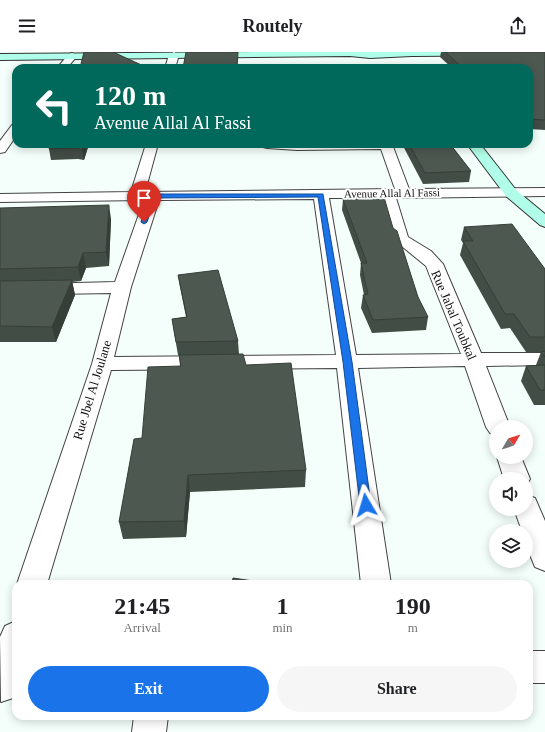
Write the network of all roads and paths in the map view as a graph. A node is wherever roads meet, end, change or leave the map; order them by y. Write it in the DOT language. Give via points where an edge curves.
graph roads {
  1 [pos="442,52"];
  2 [pos="525,52"];
  3 [pos="345,53"];
  4 [pos="411,53"];
  5 [pos="174,55"];
  6 [pos="358,55"];
  7 [pos="72,56"];
  8 [pos="0,57"];
  9 [pos="65,64"];
  10 [pos="171,64"];
  11 [pos="370,64"];
  12 [pos="424,64"];
  13 [pos="12,133"];
  14 [pos="151,148"];
  15 [pos="387,148"];
  16 [pos="476,148"];
  17 [pos="0,149"];
  18 [pos="395,192"];
  19 [pos="511,192"];
  20 [pos="545,192"];
  21 [pos="321,195"];
  22 [pos="145,196"];
  23 [pos="0,198"];
  24 [pos="545,222"];
  25 [pos="122,287"];
  26 [pos="0,290"];
  27 [pos="545,359"];
  28 [pos="474,360"];
  29 [pos="347,362"];
  30 [pos="102,364"];
  31 [pos="495,420"];
  32 [pos="530,516"];
  33 [pos="545,559"];
  34 [pos="33,580"];
  35 [pos="375,580"];
  36 [pos="12,656"];
  37 [pos="533,667"];
  38 [pos="545,667"];
  39 [pos="6,686"];
  40 [pos="150,720"];
  41 [pos="149,732"];
  1 -- 2 [label="main road"];
  1 -- 4 [label="main road"];
  3 -- 5 [label="main road"];
  3 -- 6 [label="main road"];
  4 -- 6 [label="main road"];
  4 -- 12 [label="main road"];
  5 -- 7 [label="main road"];
  5 -- 10 [label="street"];
  6 -- 11 [label="main road" via="361,60"];
  7 -- 8 [label="main road"];
  7 -- 9 [label="street"];
  13 -- 17 [label="street"];
  14 -- 22 [label="street, Rue Jbel Al Joulane"];
  15 -- 18 [label="street, Rue Jabal Toubkal"];
  16 -- 19 [label="main road"];
  18 -- 19 [label="street, Avenue Allal Al Fassi"];
  18 -- 21 [label="street, Avenue Allal Al Fassi"];
  18 -- 28 [label="street, Rue Jabal Toubkal" via="401,239 434,264"];
  19 -- 20 [label="street, Avenue Allal Al Fassi"];
  19 -- 24 [label="main road"];
  21 -- 22 [label="street, Avenue Allal Al Fassi"];
  21 -- 29 [label="street"];
  22 -- 23 [label="street, Avenue Allal Al Fassi"];
  22 -- 25 [label="street, Rue Jbel Al Joulane"];
  25 -- 26 [label="street"];
  25 -- 30 [label="street, Rue Jbel Al Joulane"];
  27 -- 28 [label="street"];
  28 -- 29 [label="street"];
  28 -- 31 [label="street, Rue Jabal Toubkal"];
  29 -- 30 [label="street"];
  29 -- 35 [label="street"];
  30 -- 34 [label="street, Rue Jbel Al Joulane"];
  32 -- 33 [label="street"];
  36 -- 39 [label="street"];
  37 -- 38 [label="street"];
  40 -- 41 [label="street"];
}
